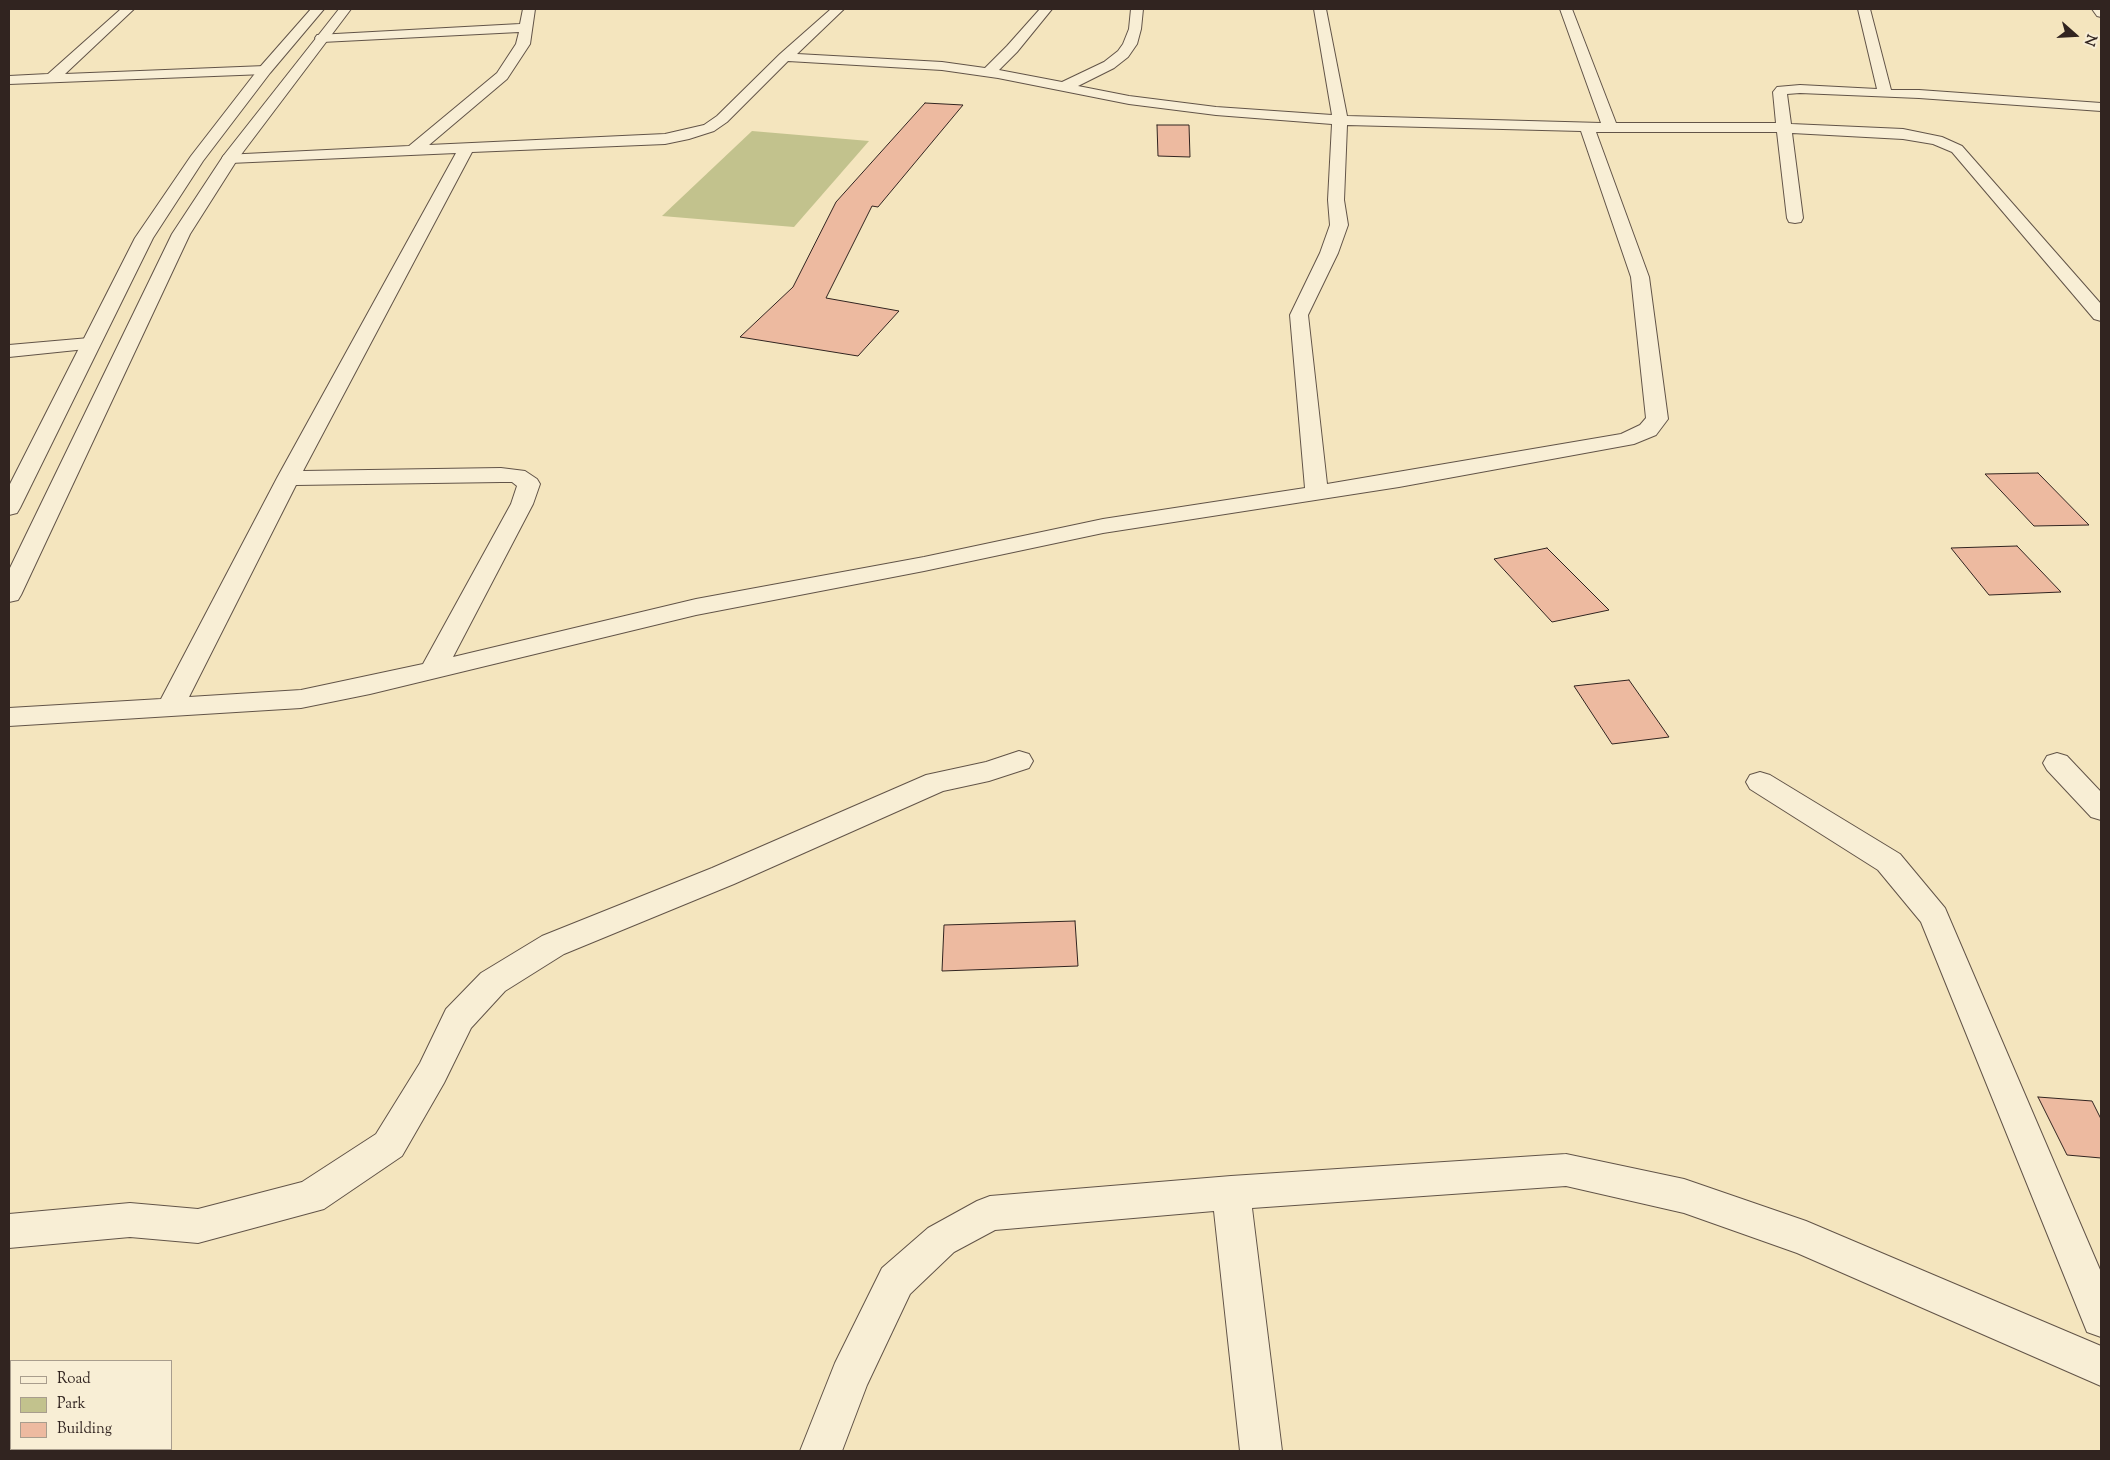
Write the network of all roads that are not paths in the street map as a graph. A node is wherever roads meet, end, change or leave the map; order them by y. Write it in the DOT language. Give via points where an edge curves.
graph roads {
  1 [pos="128,9"];
  2 [pos="318,9"];
  3 [pos="345,9"];
  4 [pos="529,9"];
  5 [pos="838,9"];
  6 [pos="1046,9"];
  7 [pos="1137,9"];
  8 [pos="1320,9"];
  9 [pos="1566,9"];
  10 [pos="1864,9"];
  11 [pos="2098,9"];
  12 [pos="2101,13"];
  13 [pos="526,28"];
  14 [pos="322,38"];
  15 [pos="784,57"];
  16 [pos="265,70"];
  17 [pos="988,72"];
  18 [pos="51,79"];
  19 [pos="9,80"];
  20 [pos="1064,87"];
  21 [pos="1885,94"];
  22 [pos="2101,107"];
  23 [pos="1340,120"];
  24 [pos="1610,126"];
  25 [pos="1587,127"];
  26 [pos="1784,128"];
  27 [pos="466,149"];
  28 [pos="412,151"];
  29 [pos="230,158"];
  30 [pos="1795,218"];
  31 [pos="2101,315"];
  32 [pos="89,344"];
  33 [pos="9,351"];
  34 [pos="288,478"];
  35 [pos="1317,493"];
  36 [pos="9,508"];
  37 [pos="18,555"];
  38 [pos="9,594"];
  39 [pos="433,670"];
  40 [pos="170,707"];
  41 [pos="9,717"];
  42 [pos="1019,761"];
  43 [pos="2057,763"];
  44 [pos="1760,782"];
  45 [pos="2101,810"];
  46 [pos="1231,1193"];
  47 [pos="9,1231"];
  48 [pos="2101,1318"];
  49 [pos="2101,1366"];
  50 [pos="821,1451"];
  51 [pos="1261,1451"];
  1 -- 18 [label="street"];
  2 -- 16 [label="street"];
  3 -- 14 [label="street"];
  4 -- 13 [label="street"];
  5 -- 15 [label="street"];
  6 -- 17 [label="street"];
  7 -- 20 [label="street" via="1135,29 1123,54 1109,65"];
  8 -- 23 [label="street"];
  9 -- 24 [label="street"];
  10 -- 21 [label="street"];
  11 -- 12 [label="street"];
  13 -- 14 [label="street"];
  13 -- 28 [label="street" via="523,44 502,76"];
  14 -- 29 [label="street"];
  15 -- 17 [label="street" via="942,66"];
  15 -- 27 [label="street" via="722,119 709,128 684,136 665,140"];
  16 -- 18 [label="street"];
  16 -- 32 [label="street" via="197,159 144,238"];
  17 -- 20 [label="street"];
  18 -- 19 [label="street"];
  20 -- 23 [label="street" via="1170,107"];
  21 -- 22 [label="street"];
  21 -- 26 [label="street" via="1782,90"];
  23 -- 25 [label="street"];
  23 -- 35 [label="street" via="1336,200 1339,225 1299,314"];
  24 -- 25 [label="street"];
  24 -- 26 [label="street"];
  25 -- 35 [label="street" via="1640,277 1656,419 1648,430 1626,440"];
  26 -- 30 [label="street"];
  26 -- 31 [label="street" via="1903,134 1937,140 1957,149"];
  27 -- 28 [label="street"];
  27 -- 34 [label="street"];
  28 -- 29 [label="street"];
  29 -- 37 [label="street" via="173,249"];
  32 -- 33 [label="street"];
  32 -- 36 [label="street"];
  34 -- 39 [label="street" via="517,476 529,484 522,504"];
  34 -- 40 [label="street"];
  35 -- 39 [label="street" via="1103,526 696,607"];
  37 -- 38 [label="street"];
  39 -- 40 [label="street" via="301,699"];
  40 -- 41 [label="street"];
  42 -- 47 [label="street" via="936,782 723,876 545,949 493,982 458,1019 432,1073 388,1145 311,1197 198,1226 130,1220"];
  43 -- 45 [label="street"];
  44 -- 48 [label="street" via="1889,862 1934,916"];
  46 -- 49 [label="street" via="1566,1170 1684,1196 1806,1239"];
  46 -- 50 [label="street" via="990,1213 941,1240 896,1281 849,1377"];
  46 -- 51 [label="street"];
}
